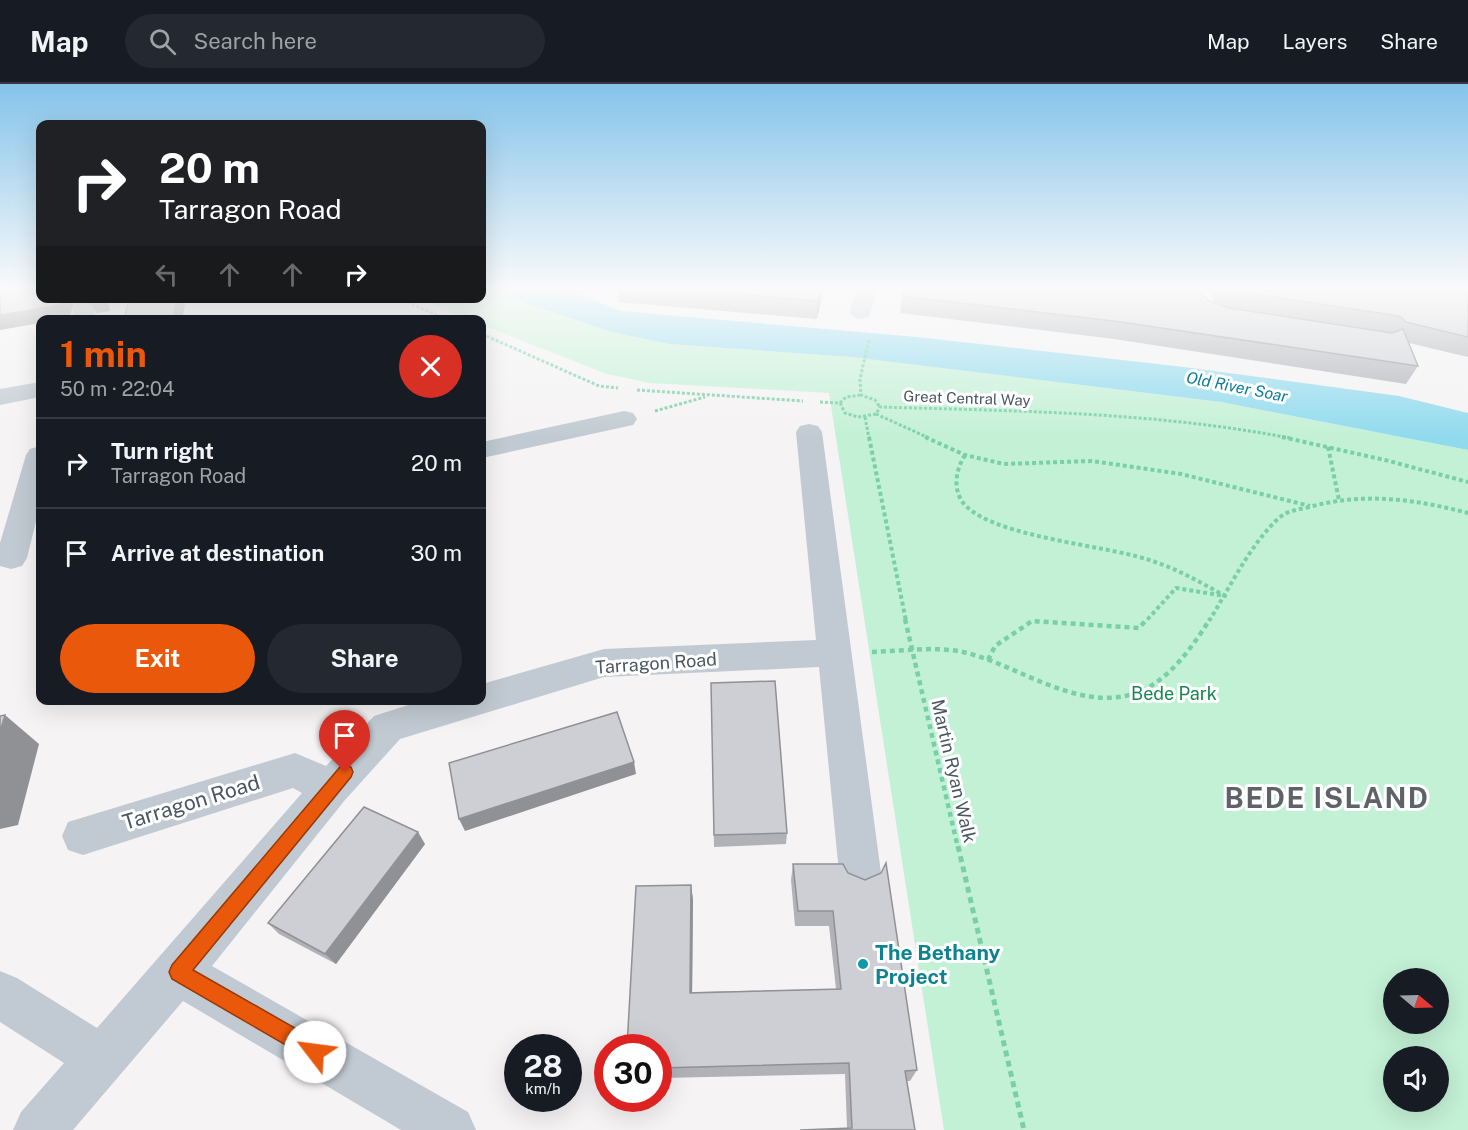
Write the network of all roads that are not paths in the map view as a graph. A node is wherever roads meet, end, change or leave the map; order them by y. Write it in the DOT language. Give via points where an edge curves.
graph roads {
  1 [pos="36,391"];
  2 [pos="0,397"];
  3 [pos="810,412"];
  4 [pos="624,419"];
  5 [pos="486,449"];
  6 [pos="36,467"];
  7 [pos="36,553"];
  8 [pos="5,560"];
  9 [pos="835,653"];
  10 [pos="486,698"];
  11 [pos="459,705"];
  12 [pos="331,788"];
  13 [pos="82,836"];
  14 [pos="860,873"];
  15 [pos="178,972"];
  16 [pos="0,995"];
  17 [pos="102,1059"];
  18 [pos="39,1130"];
  19 [pos="450,1130"];
  1 -- 2 [label="street"];
  3 -- 9 [label="street"];
  4 -- 5 [label="street"];
  6 -- 8 [label="street"];
  7 -- 8 [label="street"];
  9 -- 10 [label="street, Tarragon Road" via="604,663"];
  9 -- 14 [label="street"];
  11 -- 12 [label="street" via="387,726"];
  12 -- 13 [label="street, Tarragon Road" via="295,770"];
  12 -- 15 [label="street"];
  15 -- 17 [label="street"];
  15 -- 19 [label="street"];
  16 -- 17 [label="street"];
  17 -- 18 [label="street"];
}
